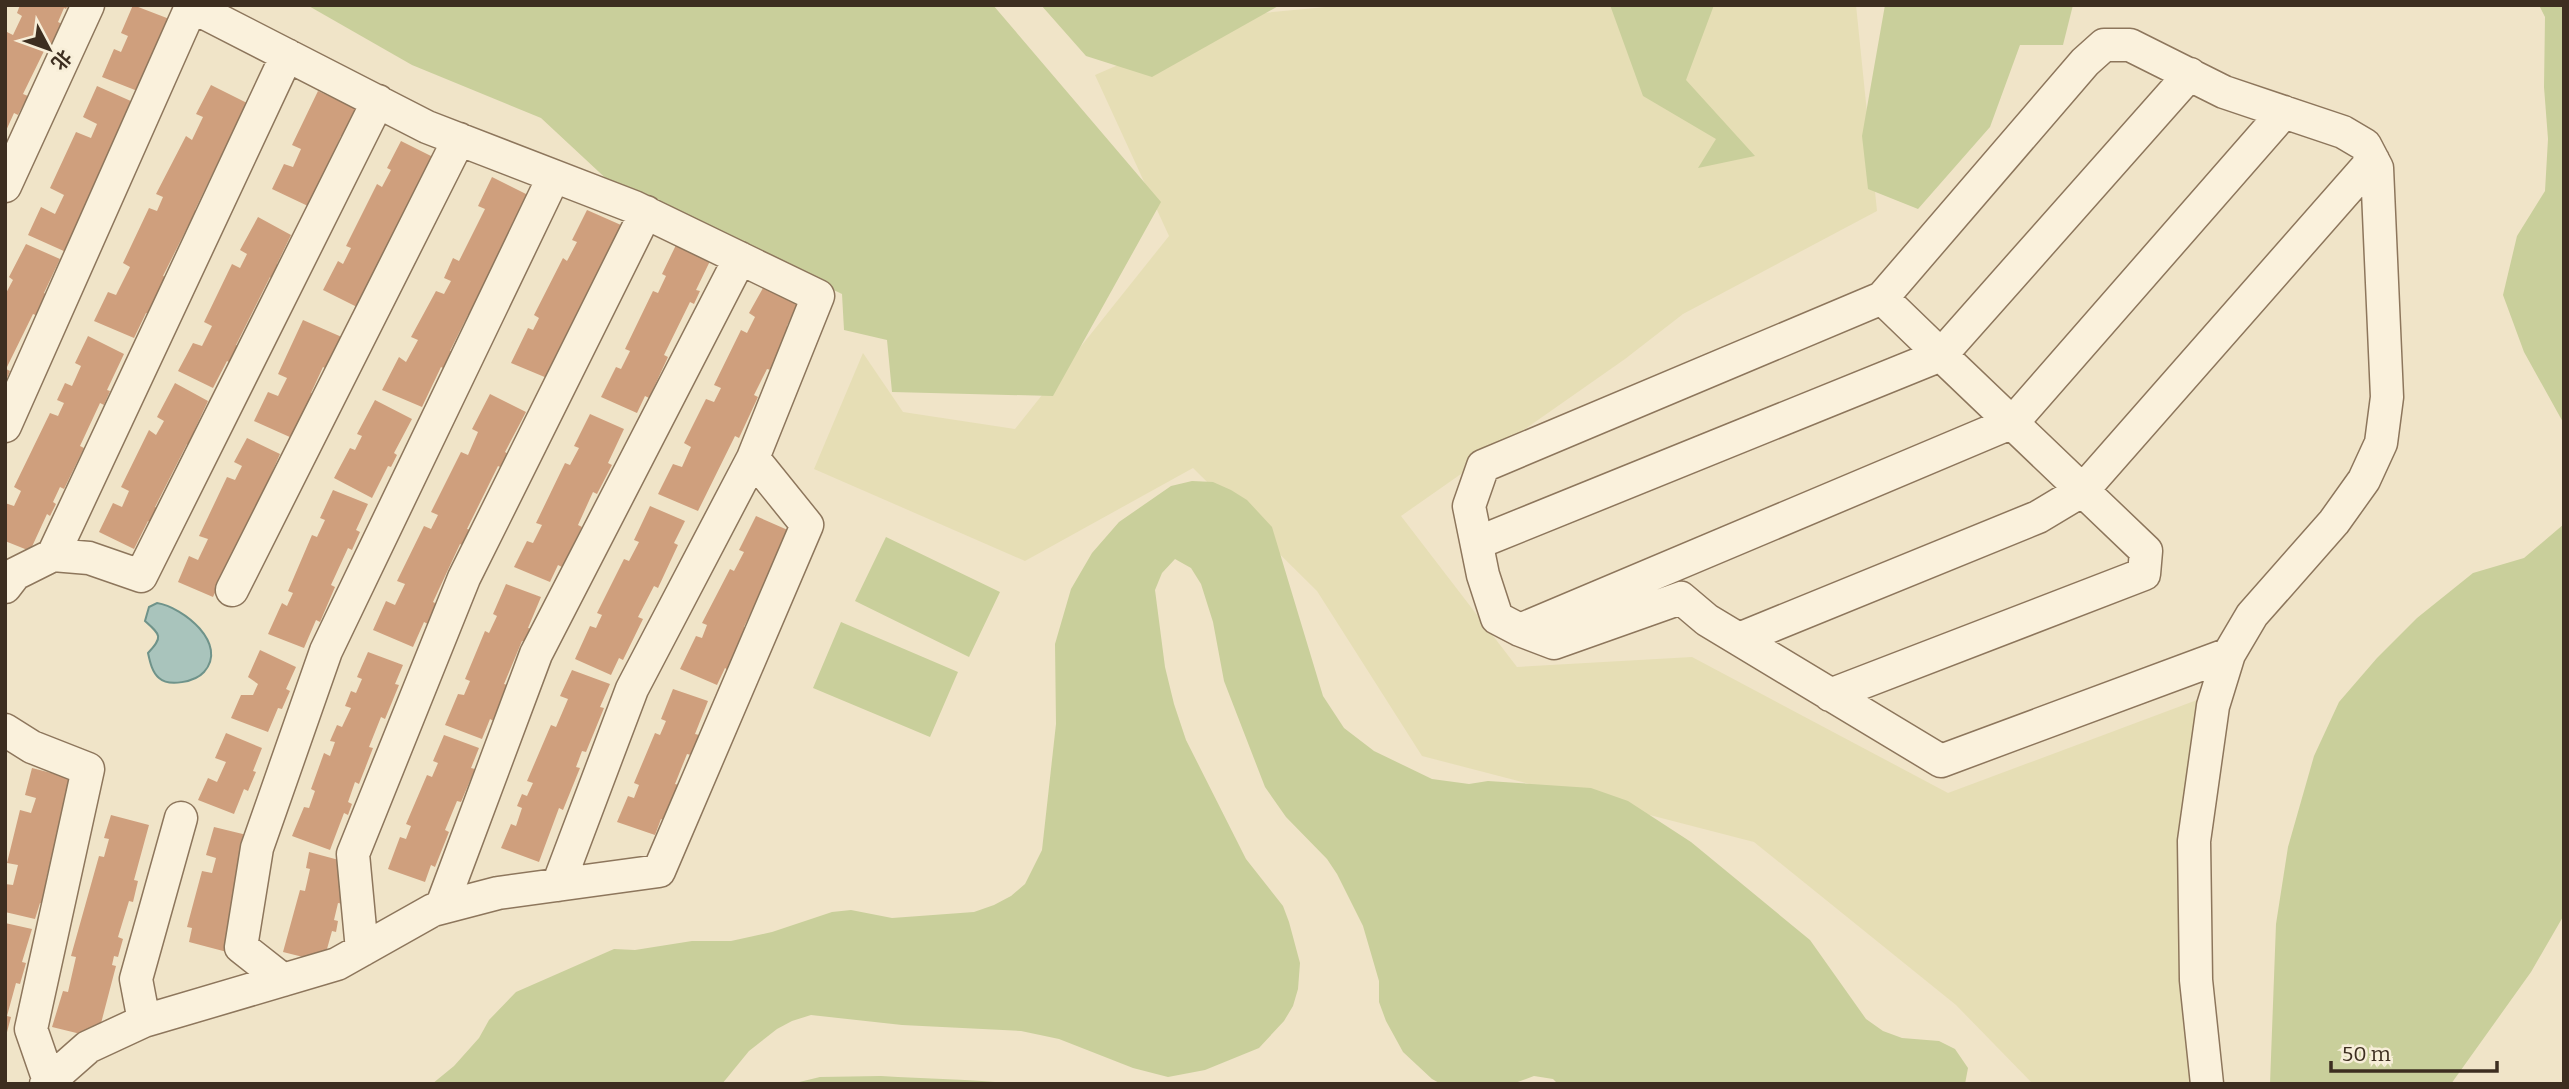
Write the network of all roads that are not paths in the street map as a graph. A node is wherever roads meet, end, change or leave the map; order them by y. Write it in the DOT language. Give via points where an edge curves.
graph roads {
  1 [pos="88,5"];
  2 [pos="190,6"];
  3 [pos="287,55"];
  4 [pos="2190,74"];
  5 [pos="378,102"];
  6 [pos="2284,112"];
  7 [pos="459,139"];
  8 [pos="2373,160"];
  9 [pos="554,176"];
  10 [pos="5,186"];
  11 [pos="646,212"];
  12 [pos="740,258"];
  13 [pos="1882,298"];
  14 [pos="1941,355"];
  15 [pos="2013,422"];
  16 [pos="5,426"];
  17 [pos="753,458"];
  18 [pos="2082,490"];
  19 [pos="1477,543"];
  20 [pos="53,555"];
  21 [pos="5,587"];
  22 [pos="232,590"];
  23 [pos="1520,630"];
  24 [pos="1739,639"];
  25 [pos="2228,654"];
  26 [pos="1830,695"];
  27 [pos="5,730"];
  28 [pos="181,818"];
  29 [pos="558,885"];
  30 [pos="441,908"];
  31 [pos="362,950"];
  32 [pos="283,980"];
  33 [pos="144,1021"];
  34 [pos="48,1082"];
  35 [pos="2207,1084"];
  1 -- 10 [label="street"];
  2 -- 3 [label="street"];
  2 -- 16 [label="street"];
  3 -- 5 [label="street"];
  3 -- 20 [label="street"];
  4 -- 6 [label="street" via="2224,92"];
  4 -- 13 [label="street" via="2130,45 2104,45"];
  4 -- 14 [label="street"];
  5 -- 7 [label="street"];
  5 -- 20 [label="street" via="141,576 89,558"];
  6 -- 8 [label="street" via="2343,132 2365,145"];
  6 -- 15 [label="street"];
  7 -- 9 [label="street"];
  7 -- 22 [label="street"];
  8 -- 18 [label="street"];
  8 -- 25 [label="street" via="2377,168 2387,397 2381,443 2364,480 2334,522 2252,615"];
  9 -- 11 [label="street"];
  9 -- 32 [label="street" via="326,651 257,848 241,947"];
  11 -- 12 [label="street"];
  11 -- 31 [label="street" via="464,578 352,854"];
  12 -- 17 [label="street" via="818,296"];
  12 -- 30 [label="street" via="536,654"];
  13 -- 14 [label="street"];
  13 -- 19 [label="street" via="1483,466 1469,506"];
  14 -- 15 [label="street"];
  14 -- 19 [label="street"];
  15 -- 18 [label="street"];
  15 -- 23 [label="street"];
  17 -- 29 [label="street" via="632,689"];
  17 -- 29 [label="street" via="807,525 659,871"];
  18 -- 24 [label="street" via="2038,517"];
  18 -- 26 [label="street" via="2146,551 2144,574"];
  19 -- 23 [label="street" via="1497,618"];
  20 -- 21 [label="street" via="15,574"];
  23 -- 24 [label="street" via="1553,643 1681,598"];
  24 -- 26 [label="street"];
  25 -- 26 [label="street" via="1941,761"];
  25 -- 35 [label="street" via="2213,706 2194,841 2196,980"];
  27 -- 34 [label="street" via="32,747 88,769 31,1029"];
  28 -- 33 [label="street" via="136,979"];
  29 -- 30 [label="street" via="498,893"];
  30 -- 31 [label="street"];
  31 -- 32 [label="street" via="337,964"];
  32 -- 33 [label="street"];
  33 -- 34 [label="street" via="88,1047"];
}
